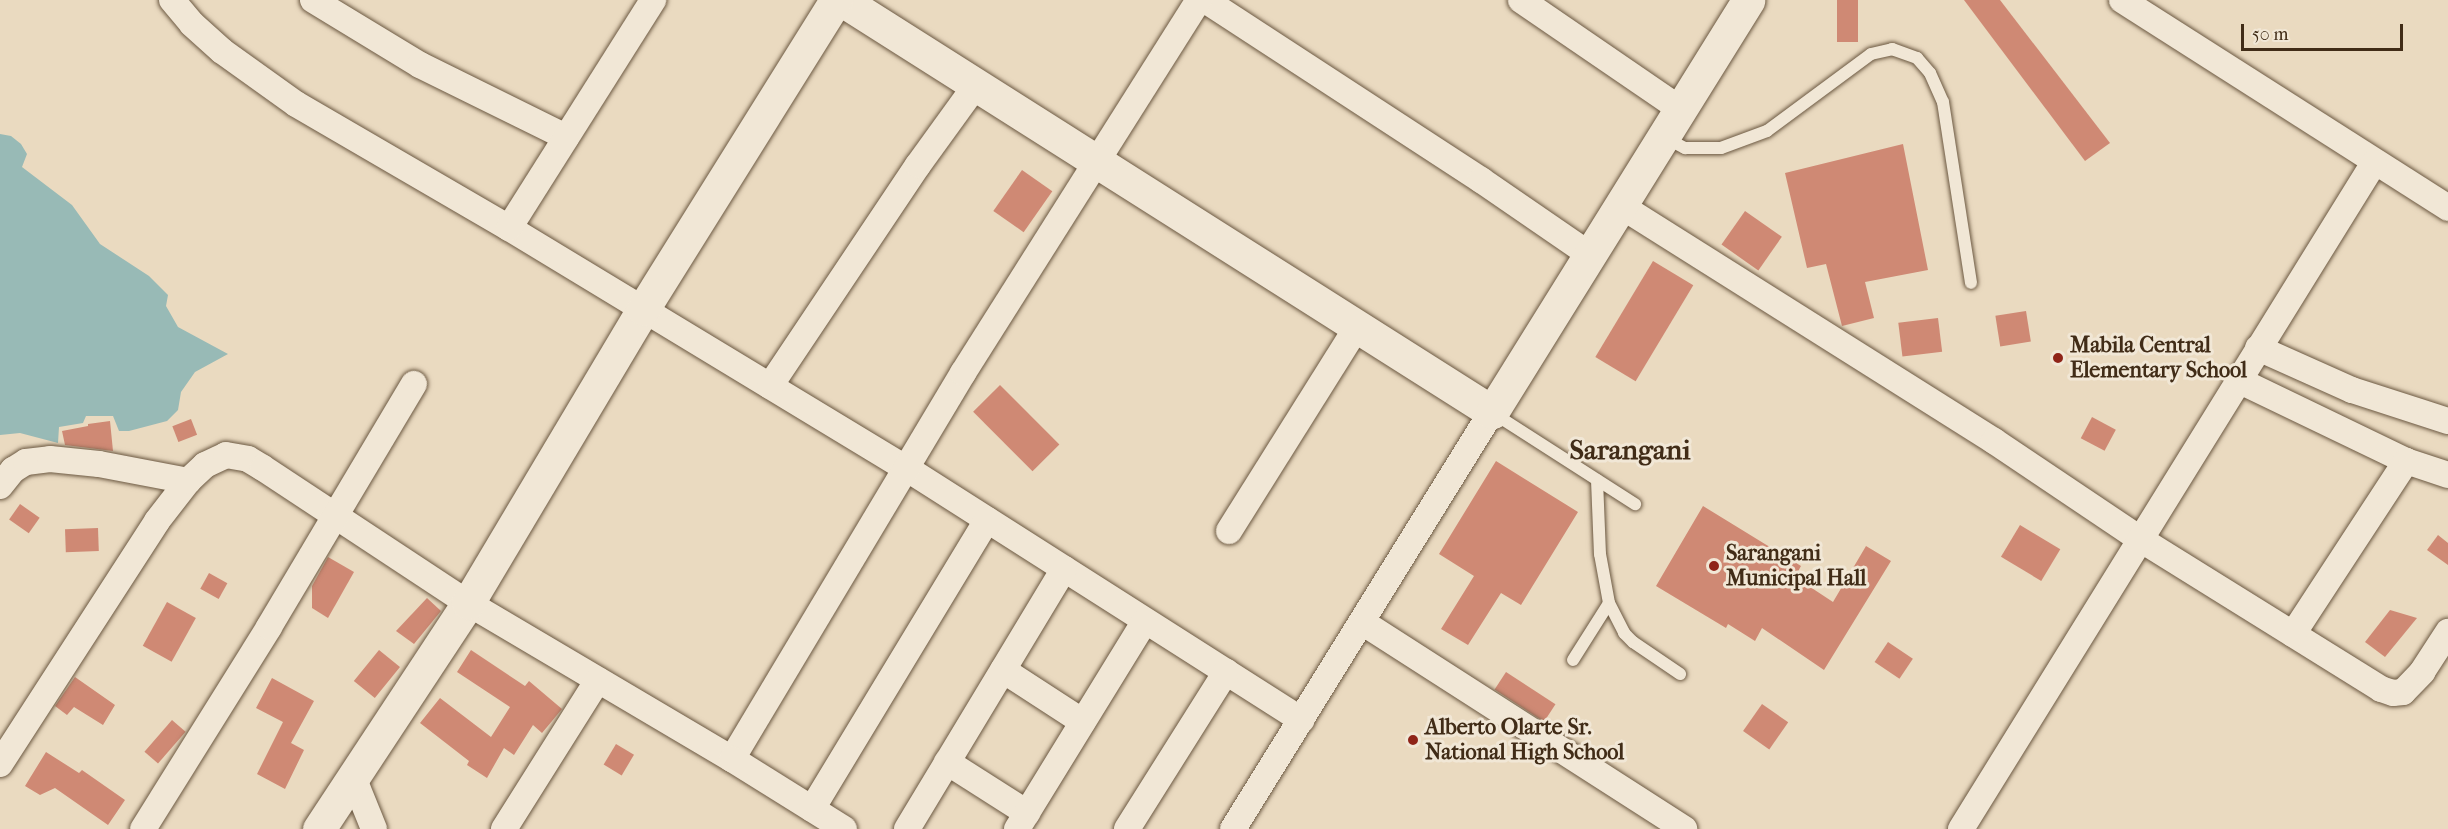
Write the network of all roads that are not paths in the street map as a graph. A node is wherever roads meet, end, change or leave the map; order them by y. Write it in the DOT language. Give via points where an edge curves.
graph roads {
  1 [pos="172,0"];
  2 [pos="313,0"];
  3 [pos="653,0"];
  4 [pos="836,0"];
  5 [pos="842,0"];
  6 [pos="1199,0"];
  7 [pos="1205,0"];
  8 [pos="1521,0"];
  9 [pos="1748,0"];
  10 [pos="2121,0"];
  11 [pos="976,85"];
  12 [pos="1672,123"];
  13 [pos="566,137"];
  14 [pos="1098,161"];
  15 [pos="2374,163"];
  16 [pos="1621,206"];
  17 [pos="2448,208"];
  18 [pos="509,228"];
  19 [pos="1590,255"];
  20 [pos="1971,283"];
  21 [pos="643,309"];
  22 [pos="1357,327"];
  23 [pos="2258,348"];
  24 [pos="2238,380"];
  25 [pos="414,384"];
  26 [pos="770,386"];
  27 [pos="1492,412"];
  28 [pos="2448,421"];
  29 [pos="2406,461"];
  30 [pos="906,468"];
  31 [pos="2448,475"];
  32 [pos="1597,480"];
  33 [pos="188,481"];
  34 [pos="0,486"];
  35 [pos="1635,504"];
  36 [pos="334,516"];
  37 [pos="987,520"];
  38 [pos="1229,531"];
  39 [pos="2140,539"];
  40 [pos="1064,569"];
  41 [pos="468,603"];
  42 [pos="1609,603"];
  43 [pos="1145,621"];
  44 [pos="1362,622"];
  45 [pos="2448,632"];
  46 [pos="2293,634"];
  47 [pos="1573,660"];
  48 [pos="1003,670"];
  49 [pos="1226,672"];
  50 [pos="1680,674"];
  51 [pos="597,680"];
  52 [pos="1301,720"];
  53 [pos="1083,722"];
  54 [pos="732,759"];
  55 [pos="947,762"];
  56 [pos="0,764"];
  57 [pos="353,777"];
  58 [pos="812,809"];
  59 [pos="1022,821"];
  60 [pos="143,829"];
  61 [pos="319,829"];
  62 [pos="374,829"];
  63 [pos="504,829"];
  64 [pos="844,829"];
  65 [pos="907,829"];
  66 [pos="1126,829"];
  67 [pos="1233,829"];
  68 [pos="1684,829"];
  69 [pos="1961,829"];
  1 -- 18 [label="street" via="222,51 296,104"];
  2 -- 13 [label="street" via="420,65"];
  3 -- 13 [label="street"];
  4 -- 21 [label="street"];
  5 -- 11 [label="street"];
  6 -- 14 [label="street"];
  7 -- 19 [label="street"];
  8 -- 12 [label="street"];
  9 -- 12 [label="street"];
  10 -- 15 [label="street"];
  11 -- 14 [label="street"];
  11 -- 26 [label="street"];
  12 -- 16 [label="street"];
  12 -- 20 [label="lane" via="1685,148 1721,148 1767,131 1871,54 1892,49 1917,58 1930,73 1943,102"];
  13 -- 18 [label="street"];
  14 -- 22 [label="street"];
  14 -- 30 [label="street"];
  15 -- 17 [label="street"];
  15 -- 23 [label="street"];
  16 -- 19 [label="street"];
  16 -- 39 [label="street" via="1994,441"];
  18 -- 21 [label="street"];
  19 -- 27 [label="street"];
  21 -- 26 [label="street"];
  21 -- 41 [label="street"];
  22 -- 27 [label="street"];
  22 -- 38 [label="street"];
  23 -- 24 [label="street"];
  23 -- 28 [label="street" via="2352,390"];
  24 -- 29 [label="street"];
  24 -- 39 [label="street"];
  25 -- 36 [label="street"];
  26 -- 30 [label="street"];
  27 -- 32 [label="lane"];
  27 -- 44 [label="street"];
  29 -- 31 [label="street"];
  29 -- 46 [label="street"];
  30 -- 37 [label="street"];
  30 -- 54 [label="street"];
  32 -- 35 [label="lane"];
  32 -- 42 [label="lane" via="1600,554"];
  33 -- 34 [label="street" via="50,459 26,462"];
  33 -- 36 [label="street" via="205,465 226,455 248,459"];
  33 -- 56 [label="street" via="123,571"];
  36 -- 41 [label="street"];
  36 -- 60 [label="street"];
  37 -- 40 [label="street"];
  37 -- 58 [label="street"];
  39 -- 46 [label="street"];
  39 -- 69 [label="street"];
  40 -- 43 [label="street"];
  40 -- 48 [label="street"];
  41 -- 51 [label="street"];
  41 -- 57 [label="street"];
  42 -- 47 [label="lane"];
  42 -- 50 [label="lane" via="1624,633"];
  43 -- 49 [label="street"];
  43 -- 53 [label="street"];
  44 -- 52 [label="street"];
  44 -- 68 [label="street"];
  45 -- 46 [label="street" via="2412,685 2403,692 2392,693"];
  48 -- 53 [label="street"];
  48 -- 55 [label="street"];
  49 -- 52 [label="street"];
  49 -- 66 [label="street"];
  51 -- 54 [label="street"];
  51 -- 63 [label="street"];
  52 -- 67 [label="street"];
  53 -- 59 [label="street"];
  54 -- 58 [label="street"];
  55 -- 59 [label="street"];
  55 -- 65 [label="street"];
  57 -- 61 [label="street"];
  57 -- 62 [label="street"];
  58 -- 64 [label="street"];
}
